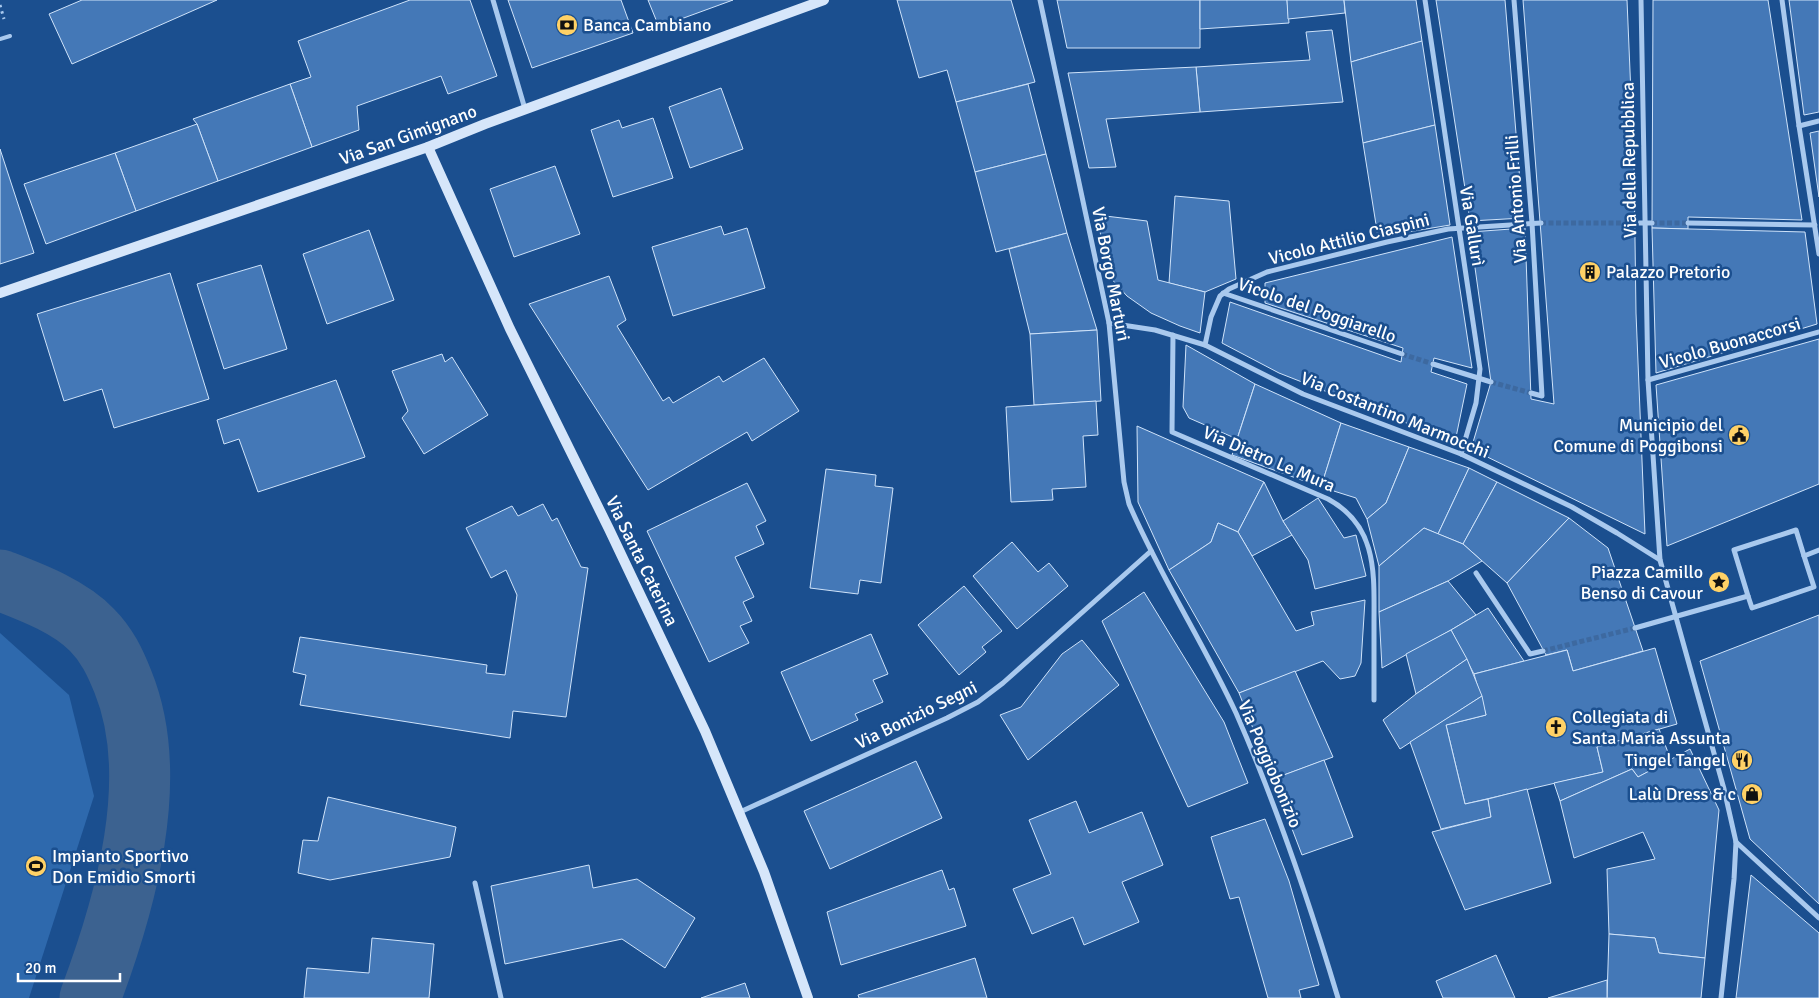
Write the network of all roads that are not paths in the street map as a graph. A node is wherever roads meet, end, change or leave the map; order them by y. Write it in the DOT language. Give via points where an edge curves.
graph roads {
  1 [pos="493,0"];
  2 [pos="824,0"];
  3 [pos="1040,0"];
  4 [pos="1425,0"];
  5 [pos="1514,0"];
  6 [pos="1641,0"];
  7 [pos="1782,0"];
  8 [pos="10,36"];
  9 [pos="0,39"];
  10 [pos="525,109"];
  11 [pos="1819,121"];
  12 [pos="1799,126"];
  13 [pos="428,147"];
  14 [pos="1635,222"];
  15 [pos="1644,222"];
  16 [pos="1652,222"];
  17 [pos="1532,223"];
  18 [pos="1541,223"];
  19 [pos="1688,223"];
  20 [pos="1815,225"];
  21 [pos="1458,228"];
  22 [pos="1819,254"];
  23 [pos="0,293"];
  24 [pos="1223,293"];
  25 [pos="1109,323"];
  26 [pos="1819,332"];
  27 [pos="1173,335"];
  28 [pos="1205,345"];
  29 [pos="1402,354"];
  30 [pos="1433,364"];
  31 [pos="1480,378"];
  32 [pos="1648,380"];
  33 [pos="1491,382"];
  34 [pos="1531,393"];
  35 [pos="1461,454"];
  36 [pos="1819,550"];
  37 [pos="1152,552"];
  38 [pos="1804,556"];
  39 [pos="1660,560"];
  40 [pos="1476,573"];
  41 [pos="1748,596"];
  42 [pos="1676,617"];
  43 [pos="1635,628"];
  44 [pos="1543,651"];
  45 [pos="1374,700"];
  46 [pos="740,812"];
  47 [pos="1736,842"];
  48 [pos="475,883"];
  49 [pos="1819,918"];
  50 [pos="501,998"];
  51 [pos="808,998"];
  52 [pos="1338,998"];
  53 [pos="1721,998"];
  1 -- 10 [label="street"];
  2 -- 10 [label="main road, Via San Gimignano"];
  3 -- 25 [label="street, Via Borgo Marturi"];
  4 -- 21 [label="street, Via Gallurì"];
  5 -- 17 [label="street, Via Antonio Frilli"];
  6 -- 15 [label="street, Via della Repubblica"];
  7 -- 12 [label="street"];
  8 -- 9 [label="lane"];
  10 -- 13 [label="main road, Via San Gimignano"];
  11 -- 12 [label="street"];
  12 -- 20 [label="street"];
  13 -- 23 [label="main road, Via San Gimignano"];
  13 -- 46 [label="main road, Via Santa Caterina" via="513,336 671,657"];
  14 -- 15 [label="street"];
  15 -- 16 [label="street"];
  15 -- 32 [label="street, Via della Repubblica"];
  17 -- 18 [label="street, Vicolo Attilio Ciaspini"];
  17 -- 21 [label="street, Vicolo Attilio Ciaspini"];
  17 -- 34 [label="street, Via Antonio Frilli" via="1542,396"];
  19 -- 20 [label="street"];
  20 -- 22 [label="street"];
  21 -- 24 [label="street, Vicolo Attilio Ciaspini" via="1281,268"];
  21 -- 31 [label="street, Via Gallurì" via="1480,359"];
  24 -- 28 [label="street" via="1215,306"];
  24 -- 29 [label="street, Vicolo del Poggiarello"];
  25 -- 27 [label="street, Via Costantino Marmocchi"];
  25 -- 37 [label="street, Via Borgo Marturi" via="1126,495"];
  26 -- 32 [label="street, Vicolo Buonaccorsi"];
  27 -- 28 [label="street, Via Costantino Marmocchi"];
  27 -- 45 [label="street, Via Dietro Le Mura" via="1172,432 1328,499 1347,512 1360,528 1370,549 1373,574"];
  28 -- 35 [label="street, Via Costantino Marmocchi" via="1304,394"];
  30 -- 31 [label="street"];
  31 -- 33 [label="street"];
  31 -- 35 [label="street, Via Gallurì"];
  32 -- 39 [label="street, Via della Repubblica"];
  35 -- 39 [label="street, Via Costantino Marmocchi" via="1572,507"];
  36 -- 38 [label="street"];
  37 -- 46 [label="street, Via Bonizio Segni" via="978,702"];
  37 -- 52 [label="street, Via Poggiobonizio" via="1235,711 1255,758 1308,898"];
  38 -- 41 [label="street" via="1814,587 1752,608"];
  38 -- 41 [label="street" via="1796,530 1734,550"];
  39 -- 42 [label="street, Via della Repubblica"];
  40 -- 44 [label="street" via="1530,654"];
  41 -- 42 [label="street"];
  42 -- 43 [label="street"];
  42 -- 47 [label="street, Via della Repubblica" via="1729,806"];
  46 -- 51 [label="main road, Via Santa Caterina"];
  47 -- 49 [label="street"];
  47 -- 53 [label="street, Via della Repubblica"];
  48 -- 50 [label="street"];
}
